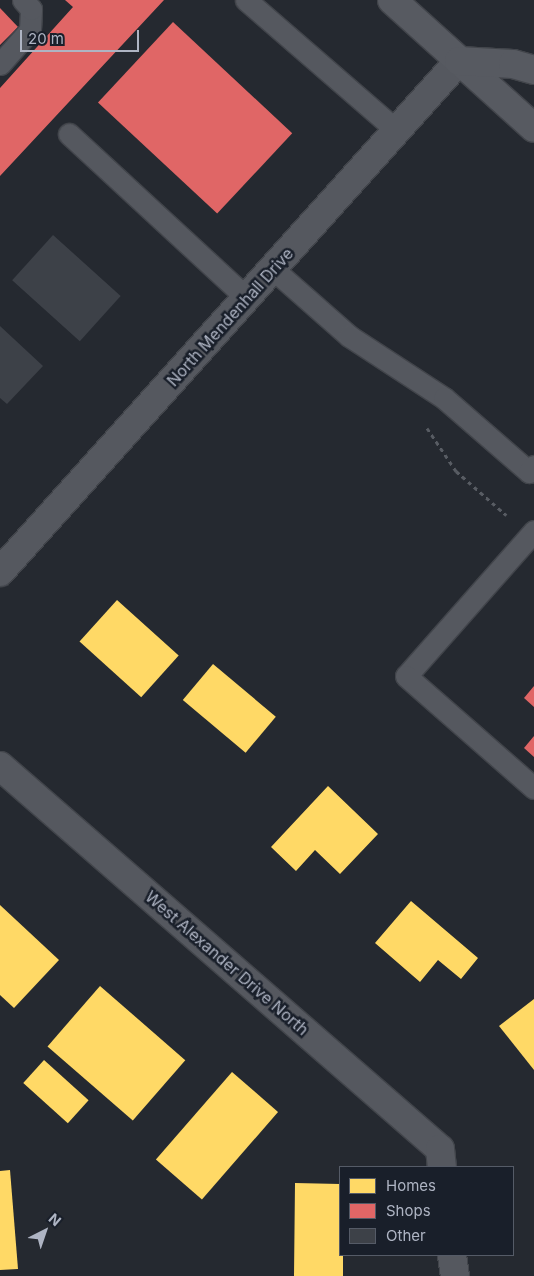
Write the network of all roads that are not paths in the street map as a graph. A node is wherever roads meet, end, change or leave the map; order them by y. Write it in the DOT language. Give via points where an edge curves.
graph roads {
  1 [pos="23,0"];
  2 [pos="246,0"];
  3 [pos="392,0"];
  4 [pos="459,61"];
  5 [pos="0,64"];
  6 [pos="534,70"];
  7 [pos="534,128"];
  8 [pos="397,131"];
  9 [pos="68,134"];
  10 [pos="273,269"];
  11 [pos="247,298"];
  12 [pos="532,471"];
  13 [pos="529,537"];
  14 [pos="0,572"];
  15 [pos="0,766"];
  16 [pos="534,788"];
  17 [pos="442,1166"];
  18 [pos="452,1256"];
  19 [pos="455,1276"];
  1 -- 5 [label="lane" via="31,8 30,30"];
  2 -- 8 [label="lane"];
  3 -- 4 [label="main road"];
  4 -- 6 [label="main road" via="513,64"];
  4 -- 7 [label="main road"];
  4 -- 8 [label="street, North Mendenhall Drive"];
  8 -- 10 [label="street, North Mendenhall Drive"];
  9 -- 11 [label="lane"];
  10 -- 11 [label="street, North Mendenhall Drive"];
  10 -- 12 [label="lane" via="348,336 444,398"];
  11 -- 14 [label="street, North Mendenhall Drive"];
  13 -- 16 [label="lane" via="406,676"];
  15 -- 17 [label="street, West Alexander Drive North" via="440,1149"];
  18 -- 19 [label="street"];
}
